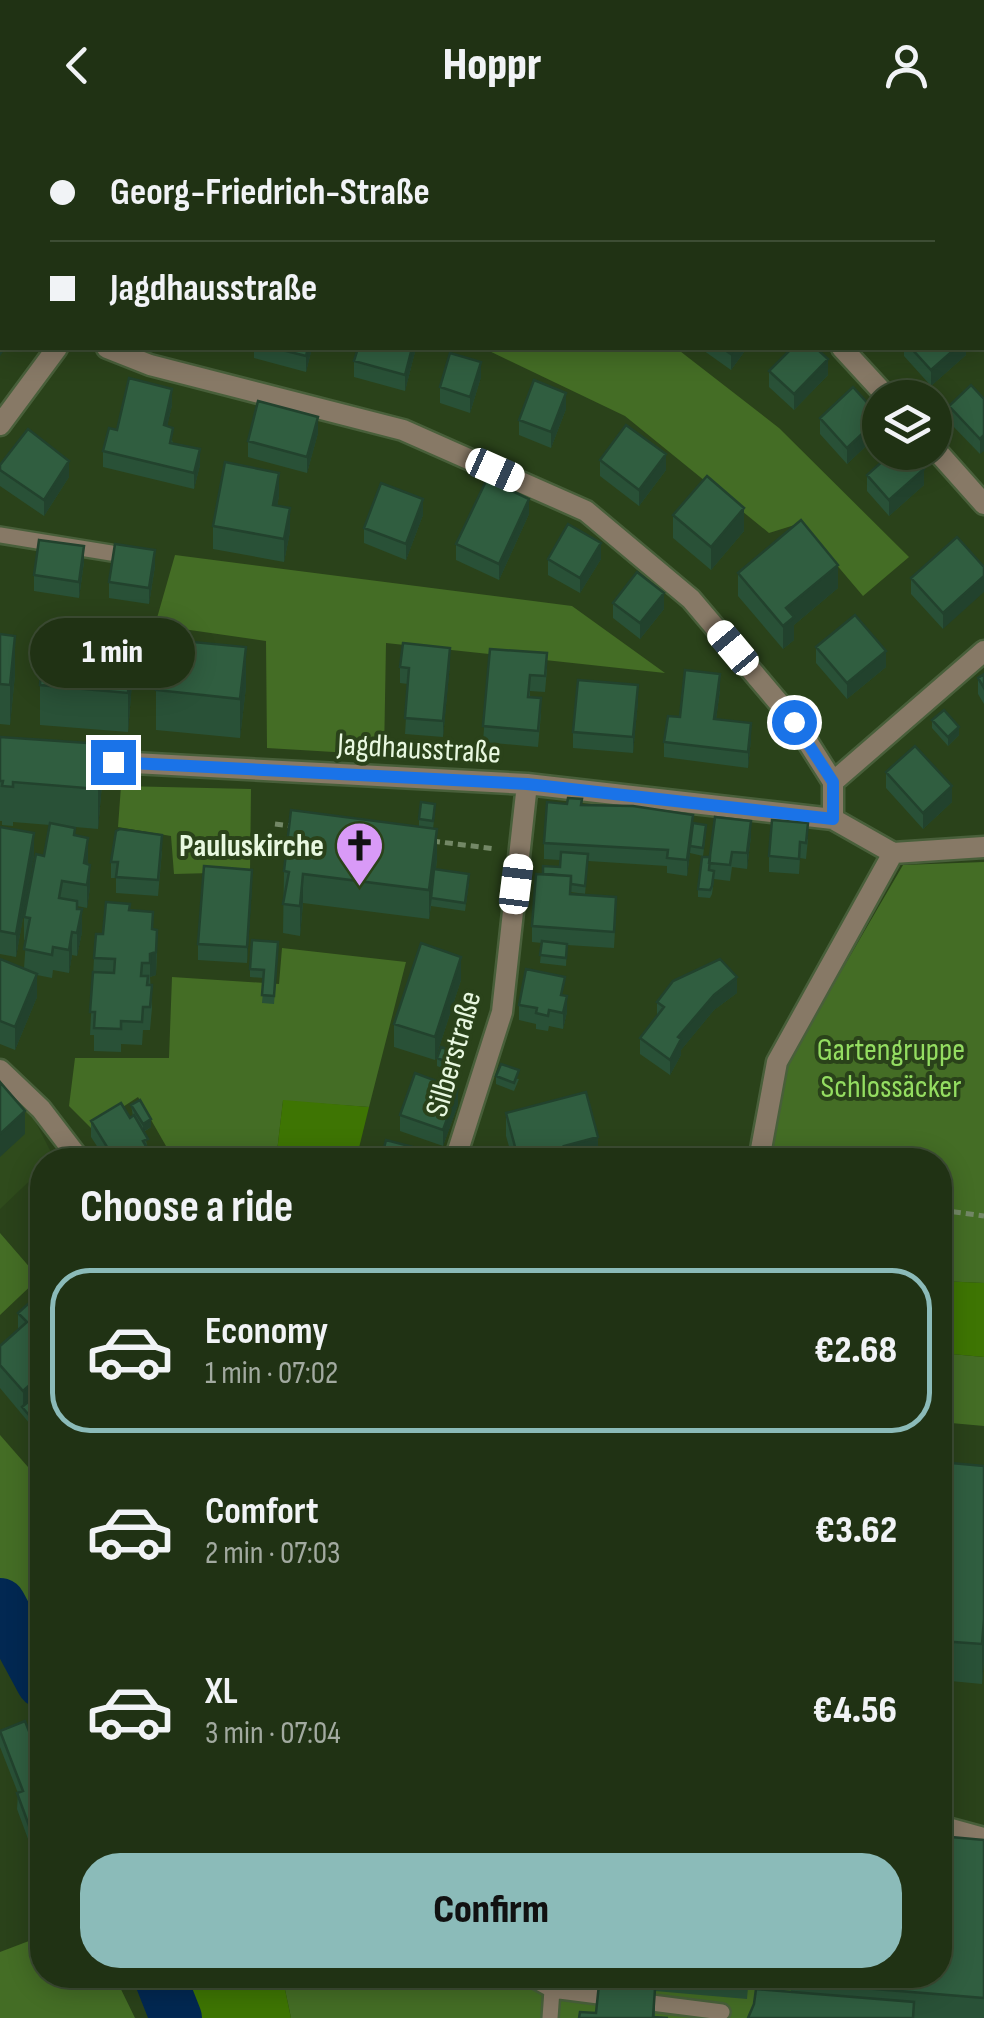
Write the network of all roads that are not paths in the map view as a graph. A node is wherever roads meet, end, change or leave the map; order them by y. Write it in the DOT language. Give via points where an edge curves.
graph roads {
  1 [pos="56,350"];
  2 [pos="111,350"];
  3 [pos="844,350"];
  4 [pos="871,380"];
  5 [pos="0,424"];
  6 [pos="952,469"];
  7 [pos="984,504"];
  8 [pos="0,535"];
  9 [pos="111,553"];
  10 [pos="984,652"];
  11 [pos="57,759"];
  12 [pos="833,782"];
  13 [pos="527,784"];
  14 [pos="833,819"];
  15 [pos="984,848"];
  16 [pos="893,853"];
  17 [pos="0,1070"];
  18 [pos="71,1148"];
  19 [pos="459,1148"];
  20 [pos="761,1148"];
  21 [pos="952,1829"];
  22 [pos="984,1838"];
  23 [pos="552,1988"];
  24 [pos="581,1988"];
  25 [pos="722,2012"];
  26 [pos="550,2018"];
  1 -- 5 [label="street"];
  2 -- 12 [label="street" via="404,430 586,511 691,599 794,722"];
  3 -- 4 [label="street"];
  6 -- 7 [label="street"];
  8 -- 9 [label="lane"];
  10 -- 12 [label="street"];
  11 -- 13 [label="street, Jagdhausstraße"];
  12 -- 14 [label="street"];
  13 -- 14 [label="street, Jagdhausstraße"];
  13 -- 19 [label="street, Silberstraße" via="502,1012"];
  14 -- 16 [label="street, Jagdhausstraße"];
  15 -- 16 [label="street"];
  16 -- 20 [label="street" via="776,1062"];
  17 -- 18 [label="street"];
  21 -- 22 [label="street"];
  23 -- 26 [label="lane"];
  24 -- 25 [label="lane"];
}
